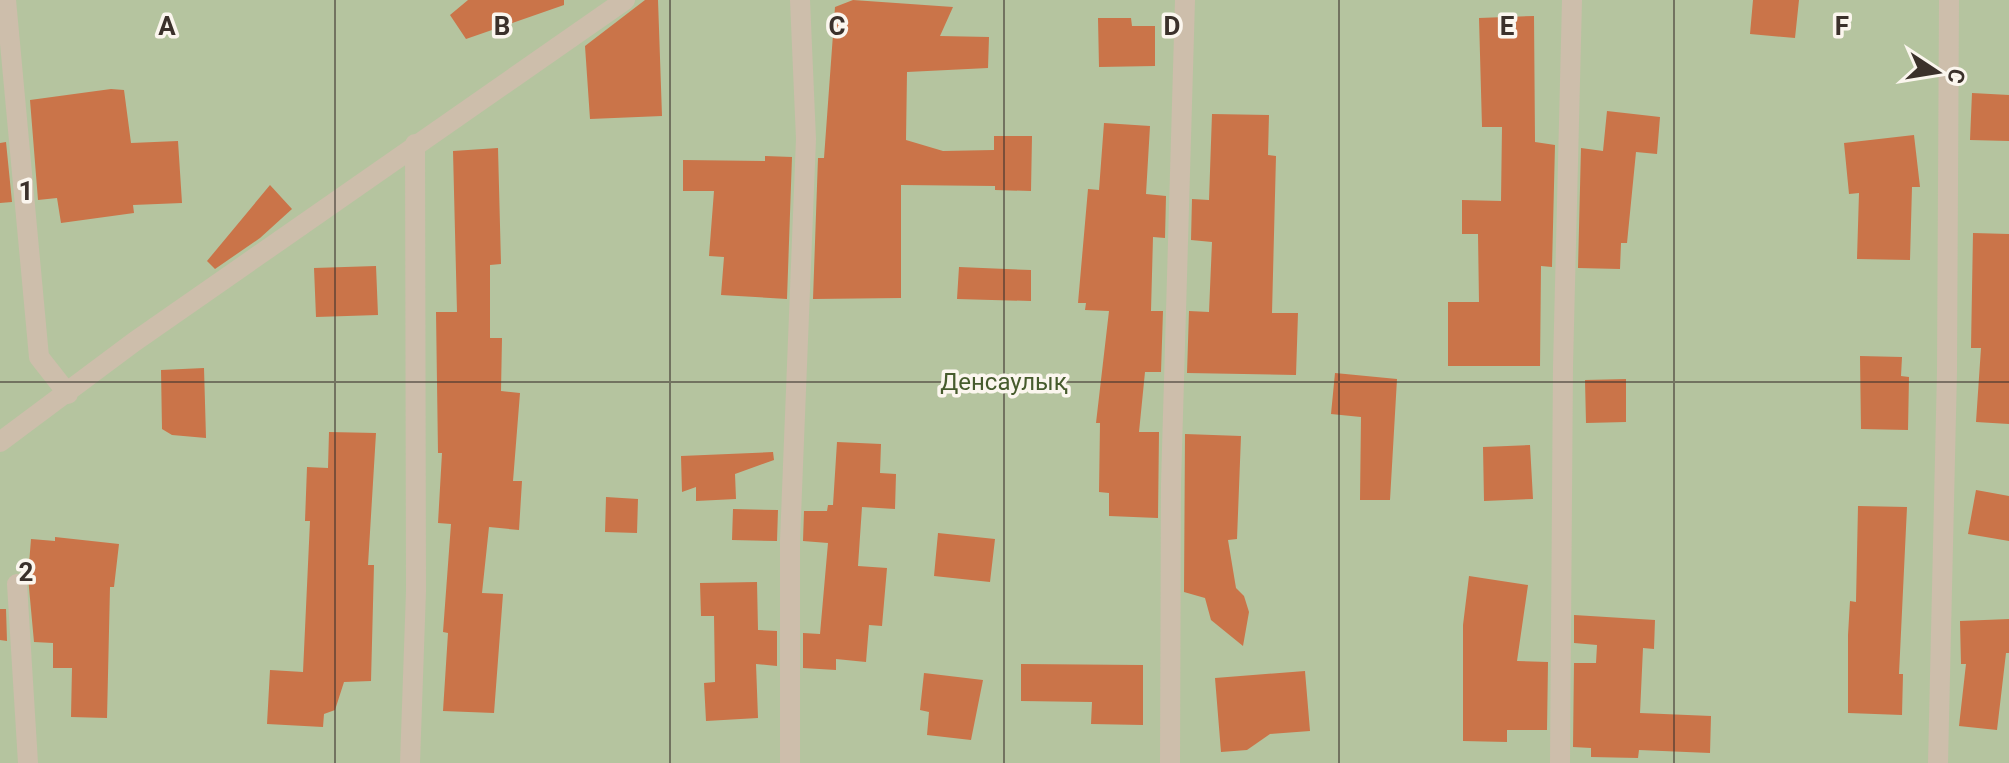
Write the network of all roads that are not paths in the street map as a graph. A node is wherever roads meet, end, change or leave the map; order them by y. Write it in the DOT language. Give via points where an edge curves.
graph roads {
  1 [pos="6,0"];
  2 [pos="625,0"];
  3 [pos="800,0"];
  4 [pos="1185,0"];
  5 [pos="1572,0"];
  6 [pos="1949,0"];
  7 [pos="415,144"];
  8 [pos="68,394"];
  9 [pos="0,442"];
  10 [pos="17,584"];
  11 [pos="28,763"];
  12 [pos="410,763"];
  13 [pos="790,763"];
  14 [pos="1170,763"];
  15 [pos="1560,763"];
  16 [pos="1938,763"];
  1 -- 8 [label="street" via="39,357"];
  2 -- 7 [label="street"];
  3 -- 13 [label="street" via="806,139 790,541"];
  4 -- 14 [label="street" via="1171,484"];
  5 -- 15 [label="street"];
  6 -- 16 [label="street"];
  7 -- 8 [label="street"];
  7 -- 12 [label="street" via="416,591"];
  8 -- 9 [label="street"];
  10 -- 11 [label="street"];
}
